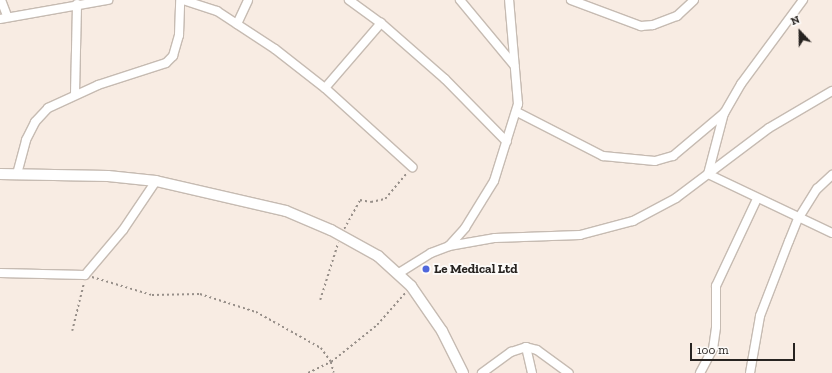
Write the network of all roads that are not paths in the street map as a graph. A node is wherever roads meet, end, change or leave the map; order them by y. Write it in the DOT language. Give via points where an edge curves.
graph roads {
  1 [pos="1,0"];
  2 [pos="108,0"];
  3 [pos="182,0"];
  4 [pos="248,0"];
  5 [pos="349,0"];
  6 [pos="460,0"];
  7 [pos="509,0"];
  8 [pos="571,0"];
  9 [pos="694,0"];
  10 [pos="804,0"];
  11 [pos="77,4"];
  12 [pos="3,17"];
  13 [pos="381,23"];
  14 [pos="237,24"];
  15 [pos="514,65"];
  16 [pos="325,88"];
  17 [pos="832,90"];
  18 [pos="75,94"];
  19 [pos="517,112"];
  20 [pos="724,113"];
  21 [pos="507,142"];
  22 [pos="412,167"];
  23 [pos="0,174"];
  24 [pos="17,174"];
  25 [pos="708,174"];
  26 [pos="832,175"];
  27 [pos="156,181"];
  28 [pos="757,199"];
  29 [pos="798,219"];
  30 [pos="832,233"];
  31 [pos="449,246"];
  32 [pos="0,273"];
  33 [pos="399,273"];
  34 [pos="526,347"];
  35 [pos="464,373"];
  36 [pos="482,373"];
  37 [pos="532,373"];
  38 [pos="569,373"];
  39 [pos="700,373"];
  40 [pos="750,373"];
  1 -- 12 [label="street"];
  2 -- 11 [label="street"];
  3 -- 14 [label="street" via="217,11"];
  3 -- 18 [label="street" via="179,35 173,56 166,63"];
  4 -- 14 [label="street"];
  5 -- 13 [label="street"];
  6 -- 15 [label="street"];
  7 -- 15 [label="street"];
  8 -- 9 [label="street" via="641,26 653,25 677,16"];
  10 -- 20 [label="street" via="741,84"];
  11 -- 12 [label="street"];
  11 -- 18 [label="street"];
  13 -- 16 [label="street"];
  13 -- 21 [label="street" via="445,79"];
  14 -- 16 [label="street" via="275,49"];
  15 -- 19 [label="street" via="518,93"];
  16 -- 22 [label="street"];
  17 -- 25 [label="street" via="769,128"];
  18 -- 24 [label="street" via="48,108 38,118 26,140"];
  19 -- 20 [label="street" via="602,156 655,161 673,156"];
  19 -- 21 [label="street"];
  20 -- 25 [label="street"];
  21 -- 31 [label="street" via="494,182 484,201 466,228"];
  23 -- 24 [label="main road"];
  24 -- 27 [label="main road" via="108,176"];
  25 -- 28 [label="street"];
  25 -- 31 [label="street" via="676,198 614,228 580,235 495,238"];
  26 -- 29 [label="street" via="817,190"];
  27 -- 32 [label="street" via="123,230 85,275"];
  27 -- 33 [label="main road" via="286,211 341,234 378,256"];
  28 -- 29 [label="street"];
  28 -- 39 [label="street" via="716,286 713,349"];
  29 -- 30 [label="street"];
  29 -- 40 [label="street" via="760,316"];
  31 -- 33 [label="street" via="431,253"];
  33 -- 35 [label="main road" via="442,331"];
  34 -- 36 [label="street" via="511,352"];
  34 -- 37 [label="street"];
  34 -- 38 [label="street" via="537,350"];
}
